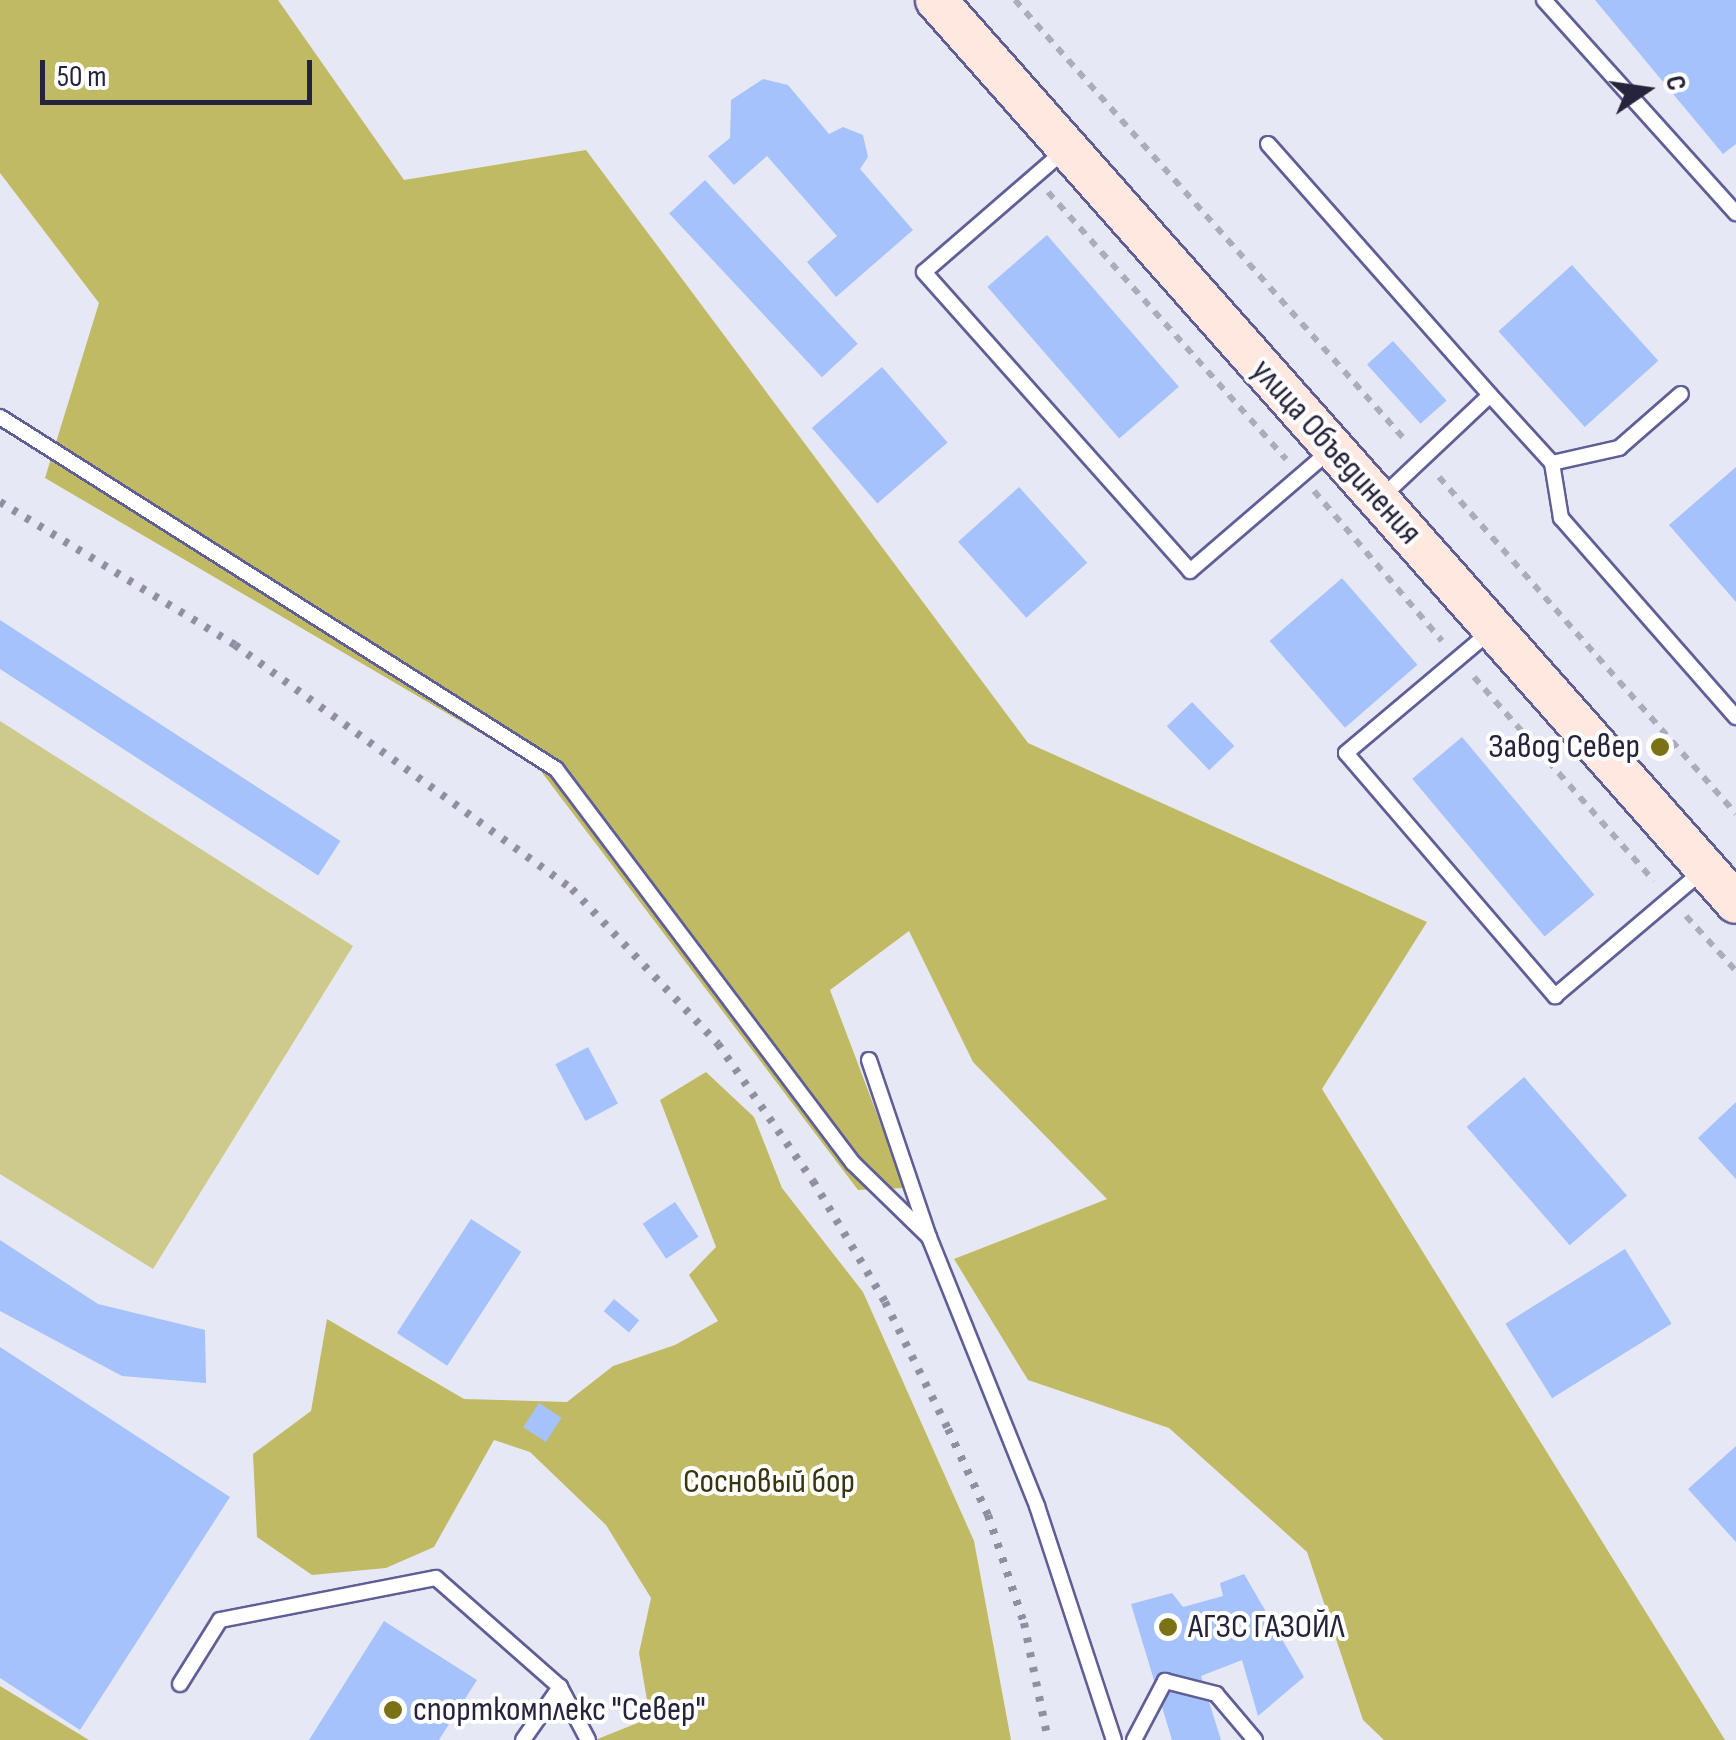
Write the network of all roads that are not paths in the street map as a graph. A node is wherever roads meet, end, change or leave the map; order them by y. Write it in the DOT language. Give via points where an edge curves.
graph roads {
  1 [pos="936,0"];
  2 [pos="1544,0"];
  3 [pos="1268,144"];
  4 [pos="1067,148"];
  5 [pos="1736,213"];
  6 [pos="1680,394"];
  7 [pos="1490,395"];
  8 [pos="0,417"];
  9 [pos="1332,448"];
  10 [pos="1552,463"];
  11 [pos="1378,500"];
  12 [pos="1493,629"];
  13 [pos="1736,717"];
  14 [pos="1705,869"];
  15 [pos="1736,903"];
  16 [pos="869,1060"];
  17 [pos="929,1237"];
  18 [pos="180,1684"];
  19 [pos="560,1687"];
  20 [pos="523,1740"];
  21 [pos="588,1740"];
  22 [pos="1114,1740"];
  23 [pos="1134,1740"];
  24 [pos="1254,1740"];
  1 -- 4 [label="main road, улица Объединения"];
  2 -- 5 [label="lane"];
  3 -- 7 [label="lane"];
  4 -- 9 [label="main road, улица Объединения"];
  4 -- 9 [label="lane" via="924,272 1190,571"];
  6 -- 10 [label="lane" via="1619,448"];
  7 -- 10 [label="lane"];
  7 -- 11 [label="lane"];
  8 -- 17 [label="lane" via="556,770 853,1163"];
  9 -- 11 [label="main road, улица Объединения"];
  10 -- 13 [label="lane" via="1561,518"];
  11 -- 12 [label="main road, улица Объединения"];
  12 -- 14 [label="main road, улица Объединения"];
  12 -- 14 [label="lane" via="1346,753 1555,996"];
  14 -- 15 [label="main road, улица Объединения"];
  16 -- 17 [label="lane"];
  17 -- 22 [label="lane" via="1037,1506"];
  18 -- 19 [label="lane" via="220,1620 436,1578"];
  19 -- 20 [label="lane"];
  19 -- 21 [label="lane"];
  23 -- 24 [label="lane" via="1165,1681 1216,1694"];
}
